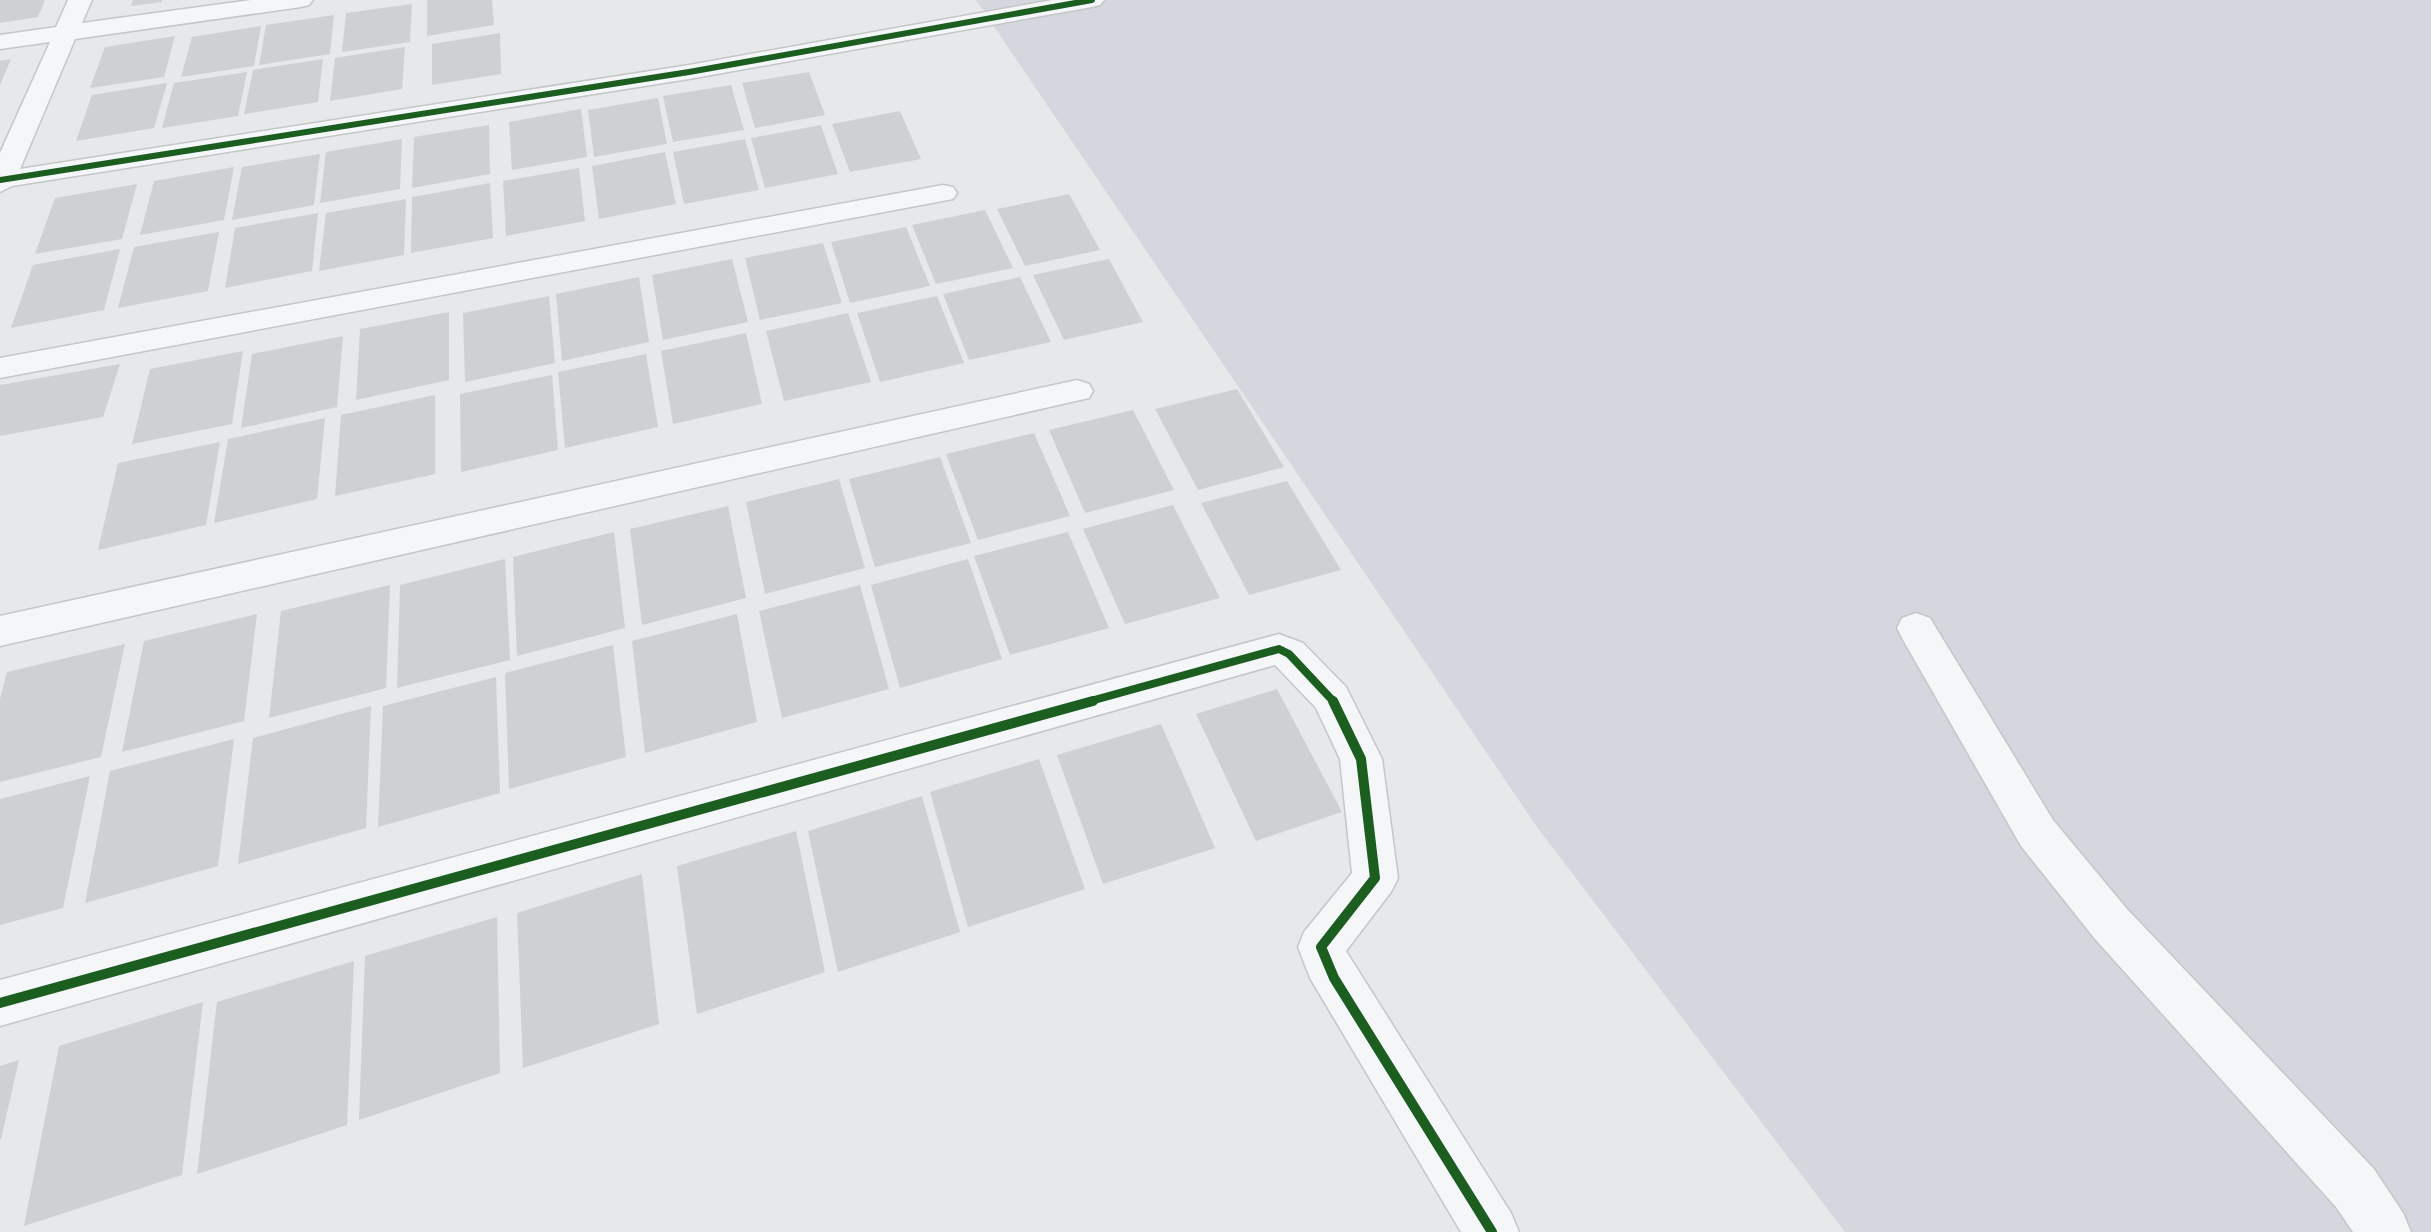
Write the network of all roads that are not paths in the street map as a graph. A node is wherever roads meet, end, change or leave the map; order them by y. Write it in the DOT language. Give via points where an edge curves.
graph roads {
  1 [pos="80,0"];
  2 [pos="301,0"];
  3 [pos="1092,0"];
  4 [pos="65,33"];
  5 [pos="0,42"];
  6 [pos="1,181"];
  7 [pos="943,193"];
  8 [pos="0,368"];
  9 [pos="1077,391"];
  10 [pos="1916,628"];
  11 [pos="0,631"];
  12 [pos="0,1003"];
  13 [pos="1492,1232"];
  14 [pos="2384,1232"];
  1 -- 4 [label="street"];
  2 -- 4 [label="street"];
  3 -- 6 [label="street" via="689,72"];
  4 -- 5 [label="street"];
  4 -- 6 [label="street"];
  7 -- 8 [label="street"];
  9 -- 11 [label="street"];
  10 -- 14 [label="street" via="2037,833 2111,924 2355,1188"];
  12 -- 13 [label="street" via="1279,649 1332,698 1361,759 1375,878 1321,947 1341,989"];
}
